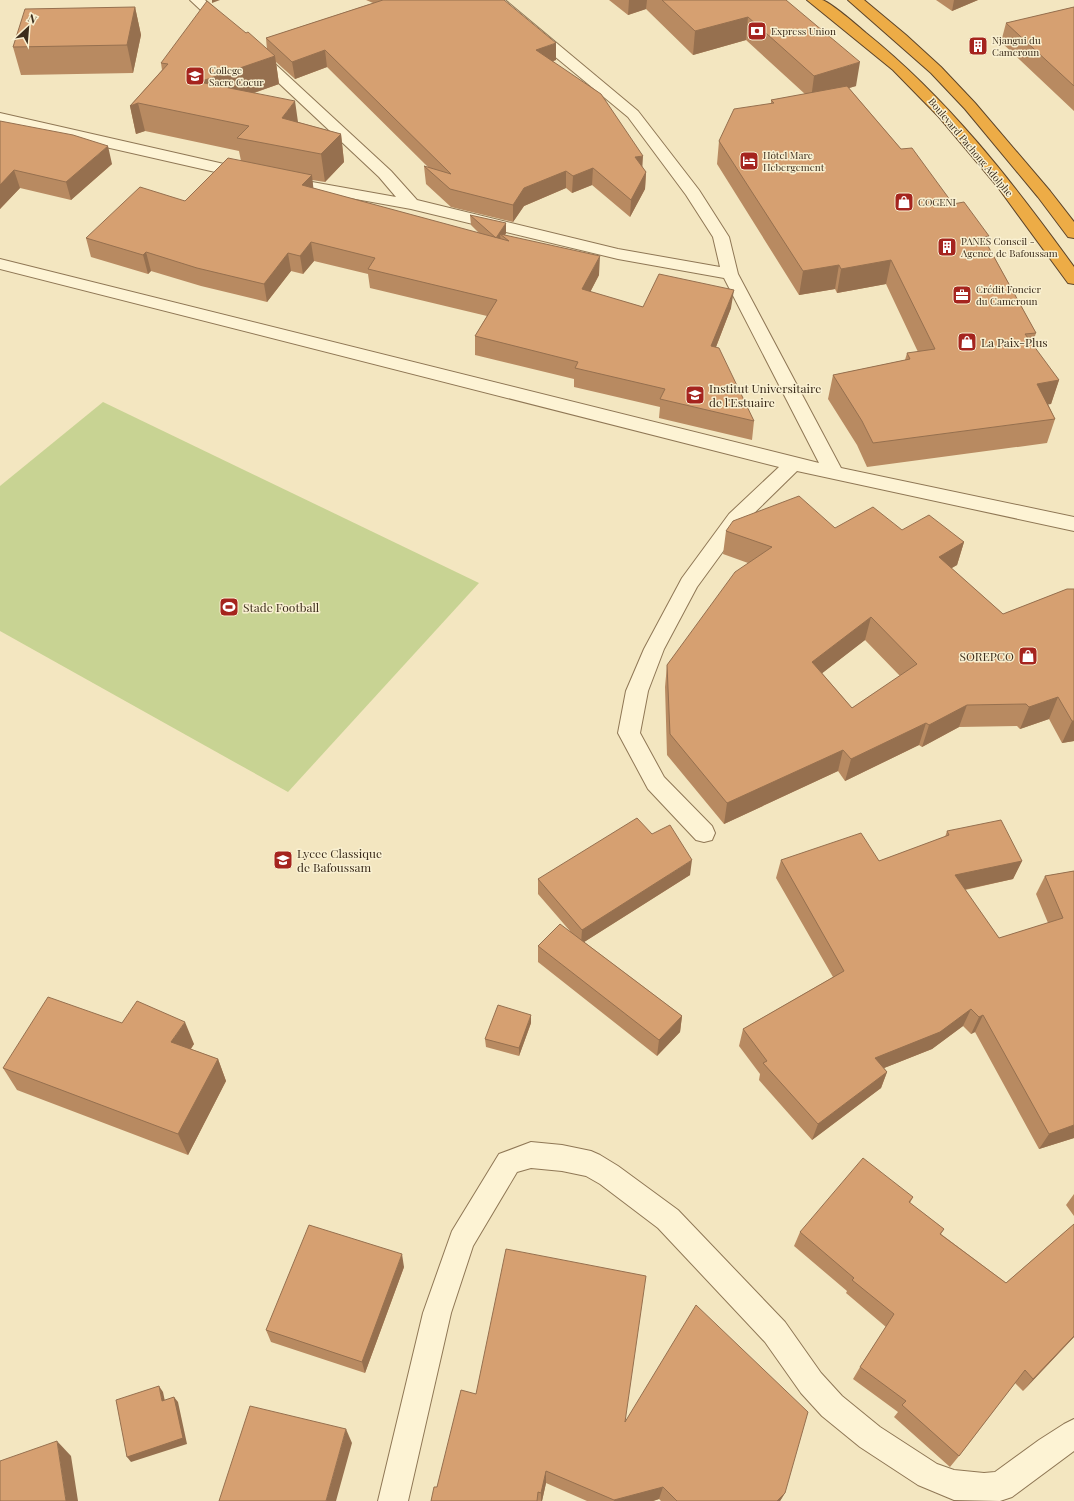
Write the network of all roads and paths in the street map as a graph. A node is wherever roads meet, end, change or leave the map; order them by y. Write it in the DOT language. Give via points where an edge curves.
graph roads {
  1 [pos="197,0"];
  2 [pos="497,0"];
  3 [pos="814,0"];
  4 [pos="854,0"];
  5 [pos="0,118"];
  6 [pos="411,204"];
  7 [pos="1074,233"];
  8 [pos="0,264"];
  9 [pos="730,274"];
  10 [pos="1074,279"];
  11 [pos="793,464"];
  12 [pos="834,473"];
  13 [pos="1074,524"];
  14 [pos="704,833"];
  15 [pos="1074,1434"];
  16 [pos="393,1501"];
  1 -- 6 [label="street" via="380,169"];
  2 -- 9 [label="street" via="633,114 693,193 721,236"];
  3 -- 10 [label="highway, Boulevard Pachong Adolphe" via="871,43 924,92 1028,216"];
  4 -- 7 [label="highway, Boulevard Pachong Adolphe" via="936,70 1044,194"];
  5 -- 6 [label="street" via="267,179"];
  6 -- 9 [label="street" via="618,254"];
  8 -- 11 [label="street"];
  9 -- 12 [label="street"];
  11 -- 12 [label="street"];
  11 -- 14 [label="street" via="736,519 689,582 654,649 637,692 629,733 656,783"];
  12 -- 13 [label="street"];
  15 -- 16 [label="street" via="1001,1486 984,1488 954,1485 928,1475 870,1437 832,1406 811,1383 775,1332 668,1219 592,1164 531,1155 508,1163 462,1240 437,1313"];
}
